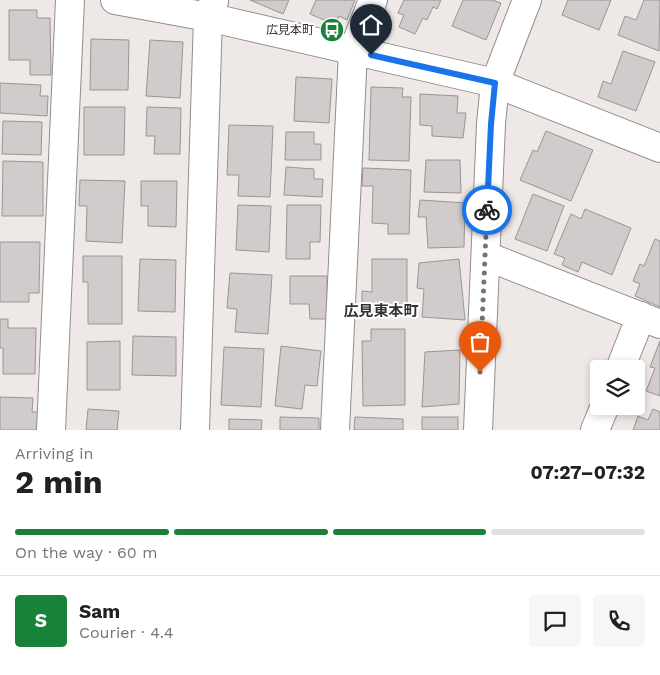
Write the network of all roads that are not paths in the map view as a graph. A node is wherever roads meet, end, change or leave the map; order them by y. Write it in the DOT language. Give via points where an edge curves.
graph roads {
  1 [pos="70,0"];
  2 [pos="115,0"];
  3 [pos="373,0"];
  4 [pos="526,0"];
  5 [pos="211,8"];
  6 [pos="353,52"];
  7 [pos="495,83"];
  8 [pos="660,148"];
  9 [pos="486,256"];
  10 [pos="650,320"];
  11 [pos="626,360"];
  12 [pos="601,415"];
  13 [pos="52,430"];
  14 [pos="195,430"];
  15 [pos="335,430"];
  16 [pos="478,430"];
  17 [pos="595,430"];
  1 -- 13 [label="street"];
  2 -- 5 [label="street"];
  3 -- 6 [label="street"];
  4 -- 7 [label="street"];
  5 -- 6 [label="street"];
  5 -- 14 [label="street"];
  6 -- 7 [label="street"];
  6 -- 15 [label="street"];
  7 -- 8 [label="street"];
  7 -- 9 [label="street"];
  9 -- 10 [label="street"];
  9 -- 16 [label="street"];
  10 -- 11 [label="street"];
  12 -- 17 [label="street"];
}
